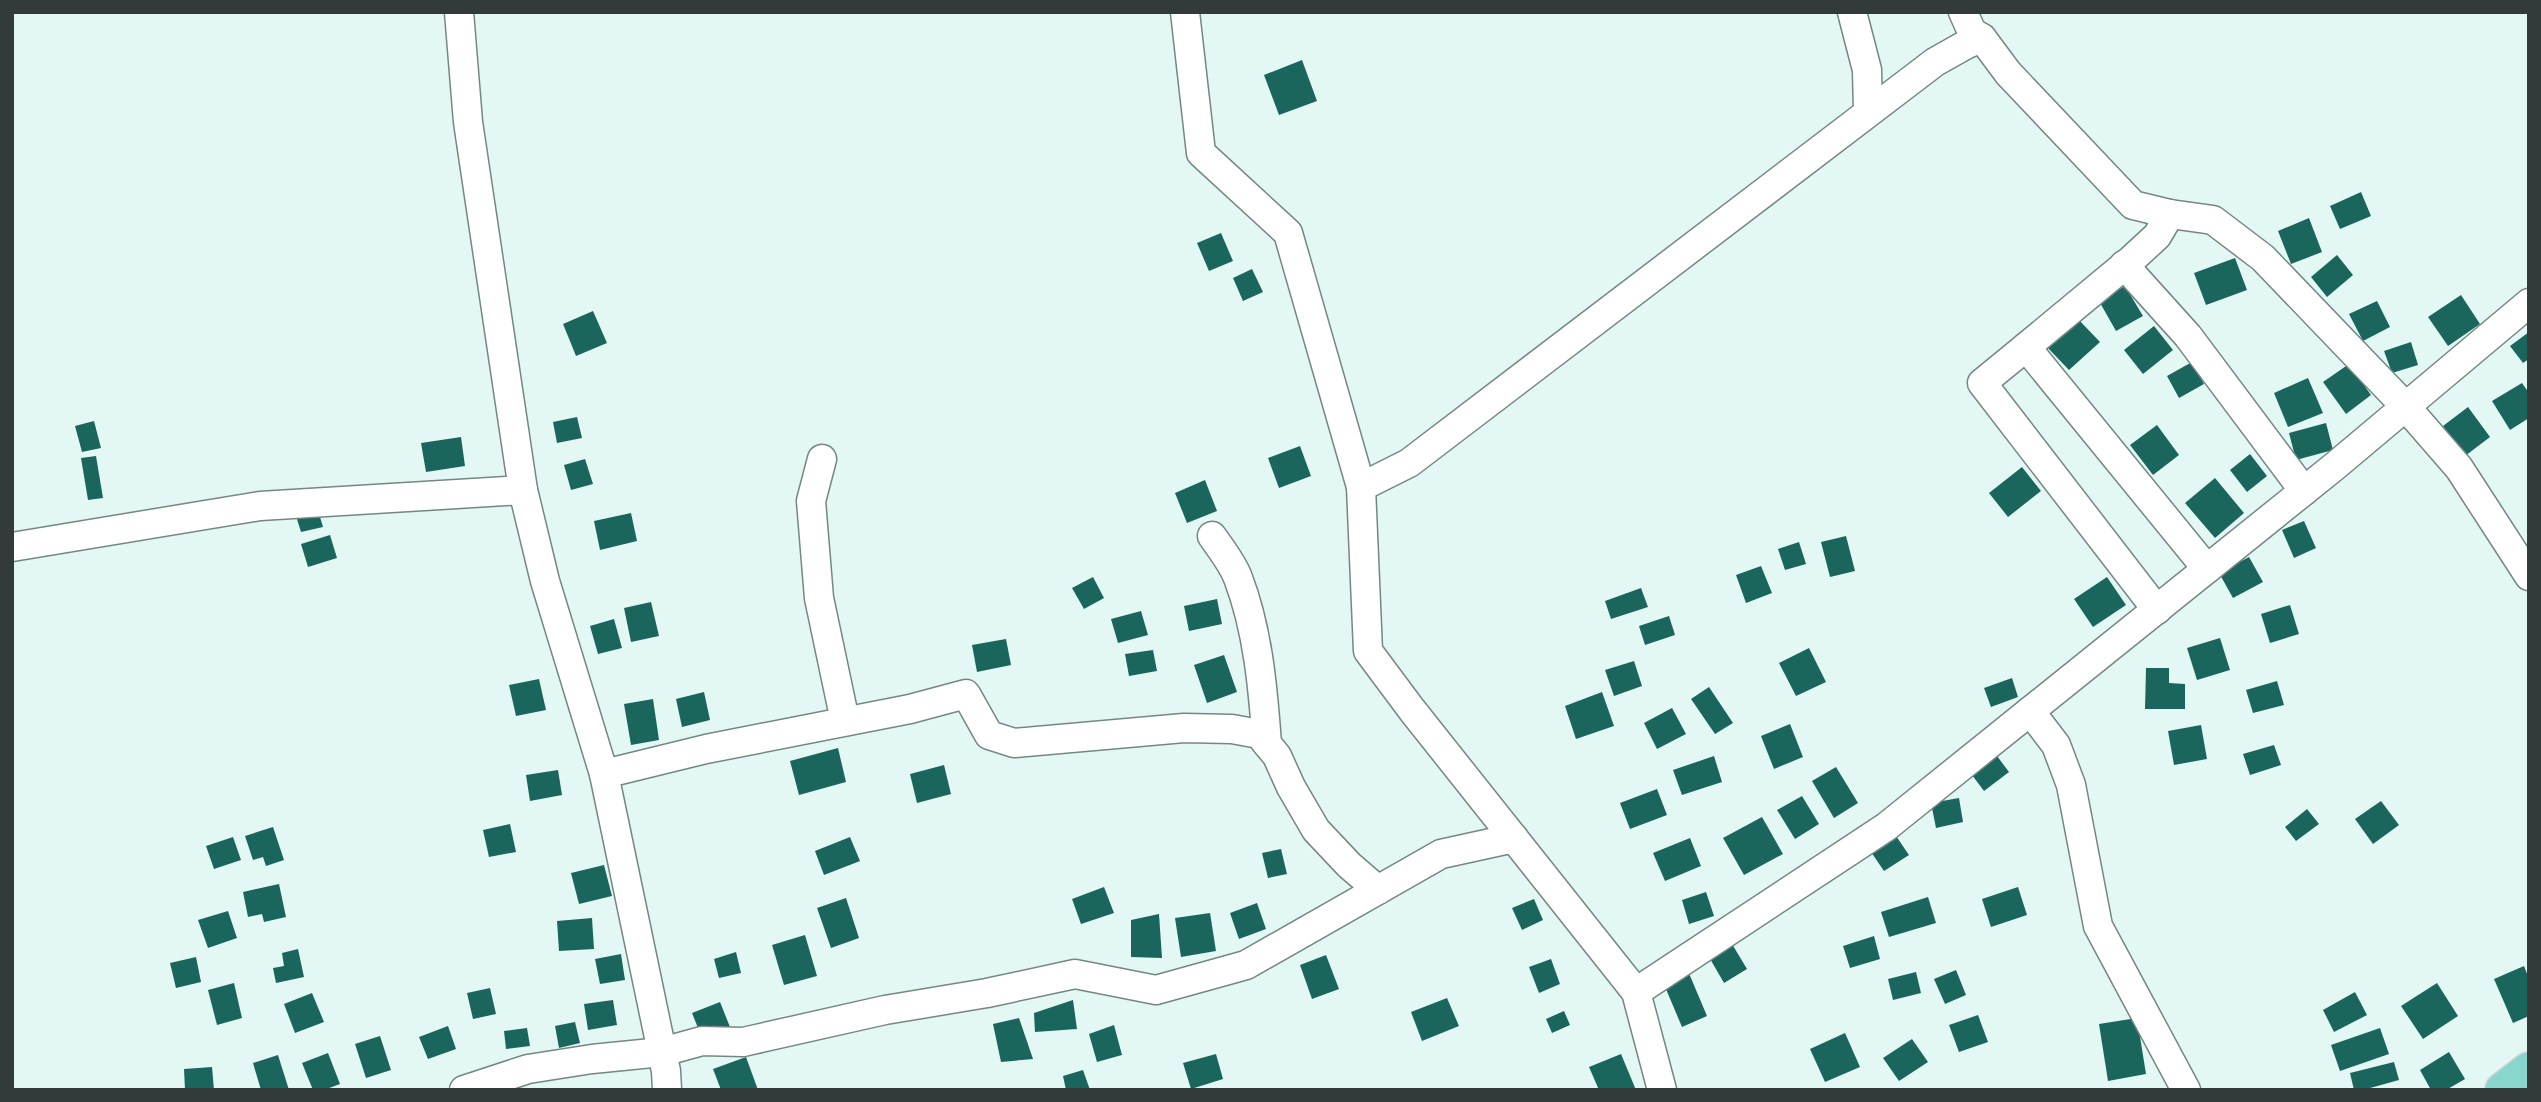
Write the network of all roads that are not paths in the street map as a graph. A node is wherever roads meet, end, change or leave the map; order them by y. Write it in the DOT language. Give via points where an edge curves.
graph roads {
  1 [pos="459,12"];
  2 [pos="1185,12"];
  3 [pos="1852,12"];
  4 [pos="1963,12"];
  5 [pos="1982,38"];
  6 [pos="1868,113"];
  7 [pos="2170,214"];
  8 [pos="2124,265"];
  9 [pos="2529,303"];
  10 [pos="2026,347"];
  11 [pos="2406,407"];
  12 [pos="822,459"];
  13 [pos="1362,486"];
  14 [pos="523,491"];
  15 [pos="2304,491"];
  16 [pos="1212,536"];
  17 [pos="12,547"];
  18 [pos="2207,569"];
  19 [pos="2529,576"];
  20 [pos="2157,610"];
  21 [pos="2030,711"];
  22 [pos="845,721"];
  23 [pos="1268,744"];
  24 [pos="604,774"];
  25 [pos="1514,838"];
  26 [pos="1378,890"];
  27 [pos="1636,992"];
  28 [pos="662,1052"];
  29 [pos="2529,1070"];
  30 [pos="464,1090"];
  31 [pos="667,1090"];
  32 [pos="1662,1090"];
  33 [pos="2186,1090"];
  34 [pos="2503,1090"];
  1 -- 14 [label="street" via="468,122"];
  2 -- 13 [label="street" via="1201,153 1288,233"];
  3 -- 6 [label="street" via="1867,69"];
  4 -- 5 [label="street" via="1972,32"];
  5 -- 6 [label="street" via="1935,62"];
  5 -- 7 [label="street" via="2008,73 2133,205"];
  6 -- 13 [label="street" via="1409,463"];
  7 -- 8 [label="street" via="2157,236"];
  7 -- 11 [label="street" via="2213,220 2263,258"];
  8 -- 10 [label="street"];
  8 -- 15 [label="street" via="2188,336"];
  9 -- 11 [label="street"];
  10 -- 18 [label="street"];
  10 -- 20 [label="street" via="1982,383"];
  11 -- 15 [label="street"];
  11 -- 19 [label="street" via="2459,468"];
  12 -- 22 [label="street" via="811,501 820,598"];
  13 -- 25 [label="street" via="1368,651"];
  14 -- 17 [label="street" via="260,506"];
  14 -- 24 [label="street" via="545,581"];
  15 -- 18 [label="street"];
  16 -- 23 [label="street" via="1238,576 1254,638"];
  18 -- 20 [label="street"];
  20 -- 21 [label="street"];
  21 -- 27 [label="street" via="1886,827"];
  21 -- 33 [label="street" via="2056,745 2071,785 2098,926"];
  22 -- 23 [label="street" via="966,694 989,735 1014,743 1184,728 1259,734"];
  22 -- 24 [label="street"];
  23 -- 26 [label="street" via="1315,830"];
  24 -- 28 [label="street"];
  25 -- 26 [label="street" via="1441,854"];
  25 -- 27 [label="street"];
  26 -- 28 [label="street" via="1247,965 1156,990 1075,974 743,1042 702,1041"];
  27 -- 32 [label="street"];
  28 -- 30 [label="street" via="528,1069"];
  28 -- 31 [label="street"];
  29 -- 34 [label="main road"];
}
